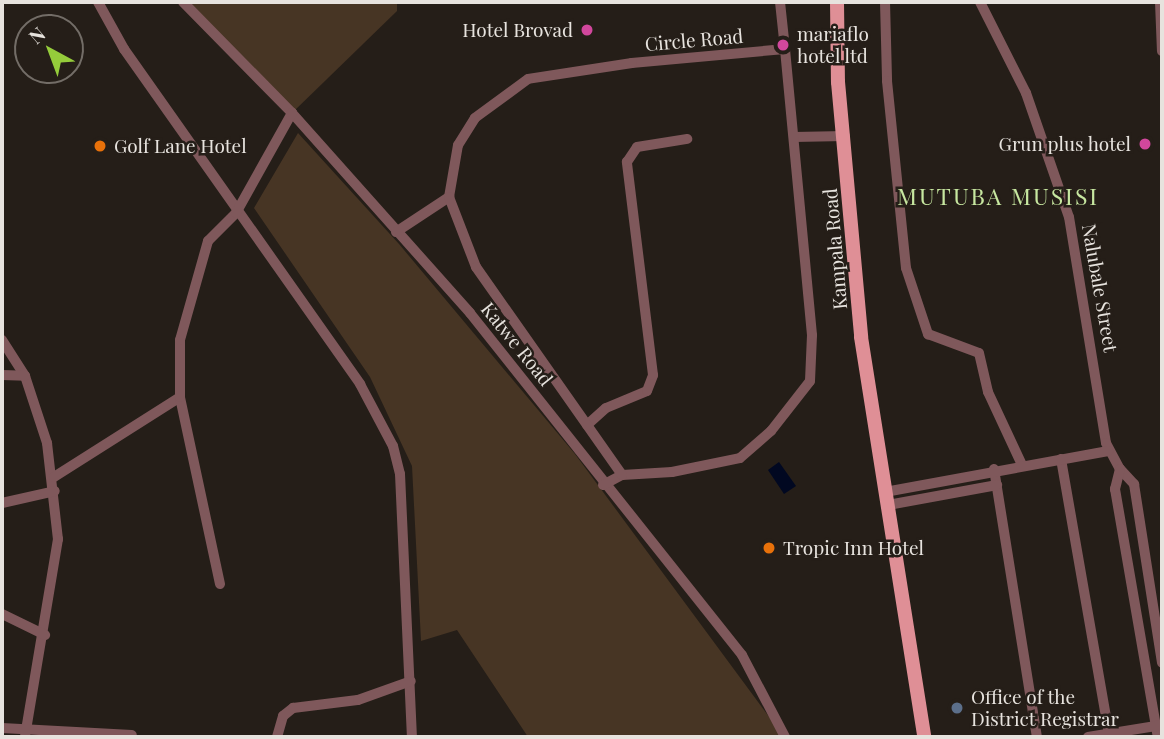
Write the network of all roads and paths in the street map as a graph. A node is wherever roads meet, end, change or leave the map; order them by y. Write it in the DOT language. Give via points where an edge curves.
graph roads {
  1 [pos="99,2"];
  2 [pos="183,2"];
  3 [pos="780,2"];
  4 [pos="837,2"];
  5 [pos="886,2"];
  6 [pos="980,2"];
  7 [pos="1160,2"];
  8 [pos="785,49"];
  9 [pos="1162,51"];
  10 [pos="292,113"];
  11 [pos="845,136"];
  12 [pos="794,137"];
  13 [pos="687,139"];
  14 [pos="449,197"];
  15 [pos="236,213"];
  16 [pos="396,232"];
  17 [pos="2,340"];
  18 [pos="2,375"];
  19 [pos="25,376"];
  20 [pos="180,397"];
  21 [pos="587,425"];
  22 [pos="1108,452"];
  23 [pos="1061,458"];
  24 [pos="1021,465"];
  25 [pos="994,469"];
  26 [pos="1120,469"];
  27 [pos="622,475"];
  28 [pos="54,477"];
  29 [pos="603,485"];
  30 [pos="997,485"];
  31 [pos="55,491"];
  32 [pos="887,498"];
  33 [pos="2,503"];
  34 [pos="220,583"];
  35 [pos="2,614"];
  36 [pos="45,635"];
  37 [pos="1162,663"];
  38 [pos="411,681"];
  39 [pos="2,727"];
  40 [pos="1158,729"];
  41 [pos="26,732"];
  42 [pos="132,735"];
  43 [pos="1104,735"];
  44 [pos="277,737"];
  45 [pos="412,737"];
  46 [pos="785,737"];
  47 [pos="924,737"];
  48 [pos="1037,737"];
  49 [pos="1088,737"];
  1 -- 15 [label="street" via="124,49"];
  2 -- 10 [label="street, Katwe Road"];
  3 -- 8 [label="street"];
  4 -- 11 [label="main road, Kampala Road" via="838,82"];
  5 -- 24 [label="street" via="887,81 906,268 928,334 979,353 988,393"];
  6 -- 22 [label="street, Nalubale Street" via="1026,93 1069,217"];
  7 -- 9 [label="street"];
  8 -- 12 [label="street"];
  8 -- 14 [label="street, Circle Road" via="632,63 528,79 475,118 458,145"];
  10 -- 15 [label="street"];
  10 -- 16 [label="street, Katwe Road"];
  11 -- 12 [label="street"];
  11 -- 32 [label="main road, Kampala Road" via="861,337"];
  12 -- 27 [label="street" via="812,335 810,381 771,431 740,458 673,472"];
  13 -- 21 [label="street" via="638,147 627,162 653,375 647,391 606,408"];
  14 -- 16 [label="street"];
  14 -- 21 [label="street" via="475,267"];
  15 -- 20 [label="street" via="208,241 197,272 180,340"];
  15 -- 38 [label="street" via="360,384 393,446 400,474"];
  16 -- 29 [label="street, Katwe Road" via="470,313"];
  17 -- 19 [label="street"];
  18 -- 19 [label="street"];
  19 -- 28 [label="street"];
  20 -- 28 [label="street"];
  20 -- 34 [label="street"];
  21 -- 27 [label="street"];
  22 -- 23 [label="street"];
  22 -- 26 [label="street, Nalubale Street"];
  23 -- 24 [label="street"];
  23 -- 43 [label="street"];
  24 -- 25 [label="street"];
  25 -- 30 [label="street"];
  25 -- 32 [label="street"];
  26 -- 37 [label="street, Nalubale Street" via="1134,484"];
  26 -- 40 [label="street" via="1115,489"];
  27 -- 29 [label="street"];
  28 -- 31 [label="street"];
  29 -- 46 [label="street, Katwe Road" via="742,655"];
  30 -- 32 [label="street"];
  30 -- 48 [label="street"];
  31 -- 33 [label="street"];
  31 -- 36 [label="street" via="58,539"];
  32 -- 47 [label="main road, Kampala Road"];
  35 -- 36 [label="street"];
  36 -- 41 [label="street"];
  38 -- 44 [label="street" via="349,702 293,708 283,716"];
  38 -- 45 [label="street"];
  39 -- 41 [label="street"];
  40 -- 43 [label="street"];
  41 -- 42 [label="street"];
  43 -- 49 [label="street"];
}
